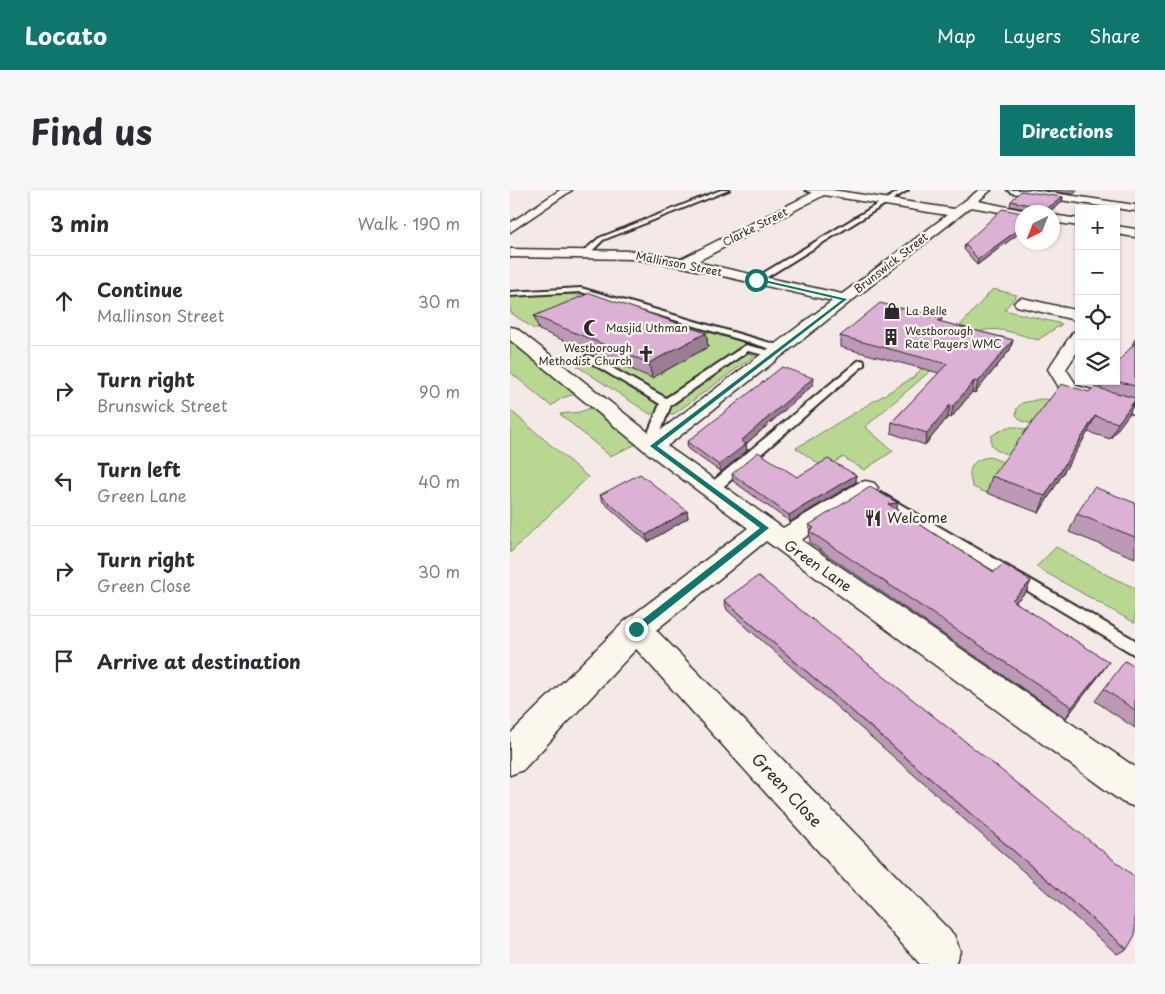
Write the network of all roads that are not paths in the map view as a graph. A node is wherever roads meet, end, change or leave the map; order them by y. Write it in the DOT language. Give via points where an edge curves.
graph roads {
  1 [pos="567,190"];
  2 [pos="726,190"];
  3 [pos="905,190"];
  4 [pos="986,190"];
  5 [pos="1012,190"];
  6 [pos="820,191"];
  7 [pos="886,202"];
  8 [pos="963,208"];
  9 [pos="1135,208"];
  10 [pos="1015,212"];
  11 [pos="1060,219"];
  12 [pos="1075,222"];
  13 [pos="510,228"];
  14 [pos="1120,231"];
  15 [pos="1135,233"];
  16 [pos="510,253"];
  17 [pos="583,255"];
  18 [pos="682,263"];
  19 [pos="756,280"];
  20 [pos="510,294"];
  21 [pos="845,299"];
  22 [pos="1022,303"];
  23 [pos="1075,315"];
  24 [pos="510,332"];
  25 [pos="1076,340"];
  26 [pos="777,352"];
  27 [pos="588,358"];
  28 [pos="861,363"];
  29 [pos="666,403"];
  30 [pos="1135,408"];
  31 [pos="652,444"];
  32 [pos="712,488"];
  33 [pos="866,488"];
  34 [pos="774,534"];
  35 [pos="636,629"];
  36 [pos="1135,648"];
  37 [pos="510,758"];
  38 [pos="1135,789"];
  39 [pos="938,952"];
  1 -- 13 [label="street"];
  2 -- 17 [label="lane" via="601,239"];
  3 -- 7 [label="lane"];
  4 -- 8 [label="street, Brunswick Street"];
  5 -- 9 [label="street"];
  6 -- 7 [label="street"];
  6 -- 18 [label="street, Clarke Street"];
  7 -- 8 [label="street"];
  7 -- 19 [label="lane"];
  8 -- 10 [label="street"];
  8 -- 21 [label="street, Brunswick Street"];
  11 -- 12 [label="street"];
  14 -- 15 [label="street"];
  16 -- 17 [label="street, Mallinson Street"];
  17 -- 18 [label="street, Mallinson Street" via="634,255"];
  18 -- 19 [label="street, Mallinson Street"];
  19 -- 21 [label="street, Mallinson Street"];
  20 -- 26 [label="lane" via="581,290"];
  21 -- 26 [label="street, Brunswick Street"];
  22 -- 23 [label="street"];
  24 -- 31 [label="street, Green Lane"];
  25 -- 30 [label="street" via="1056,369 1070,390"];
  26 -- 29 [label="lane" via="746,348"];
  26 -- 31 [label="street, Brunswick Street"];
  27 -- 29 [label="lane"];
  28 -- 32 [label="lane"];
  29 -- 31 [label="lane"];
  31 -- 32 [label="street, Green Lane"];
  32 -- 34 [label="street, Green Lane"];
  33 -- 34 [label="street"];
  33 -- 36 [label="lane"];
  34 -- 35 [label="street"];
  34 -- 38 [label="street, Green Lane"];
  35 -- 37 [label="street"];
  35 -- 39 [label="street, Green Close"];
}
